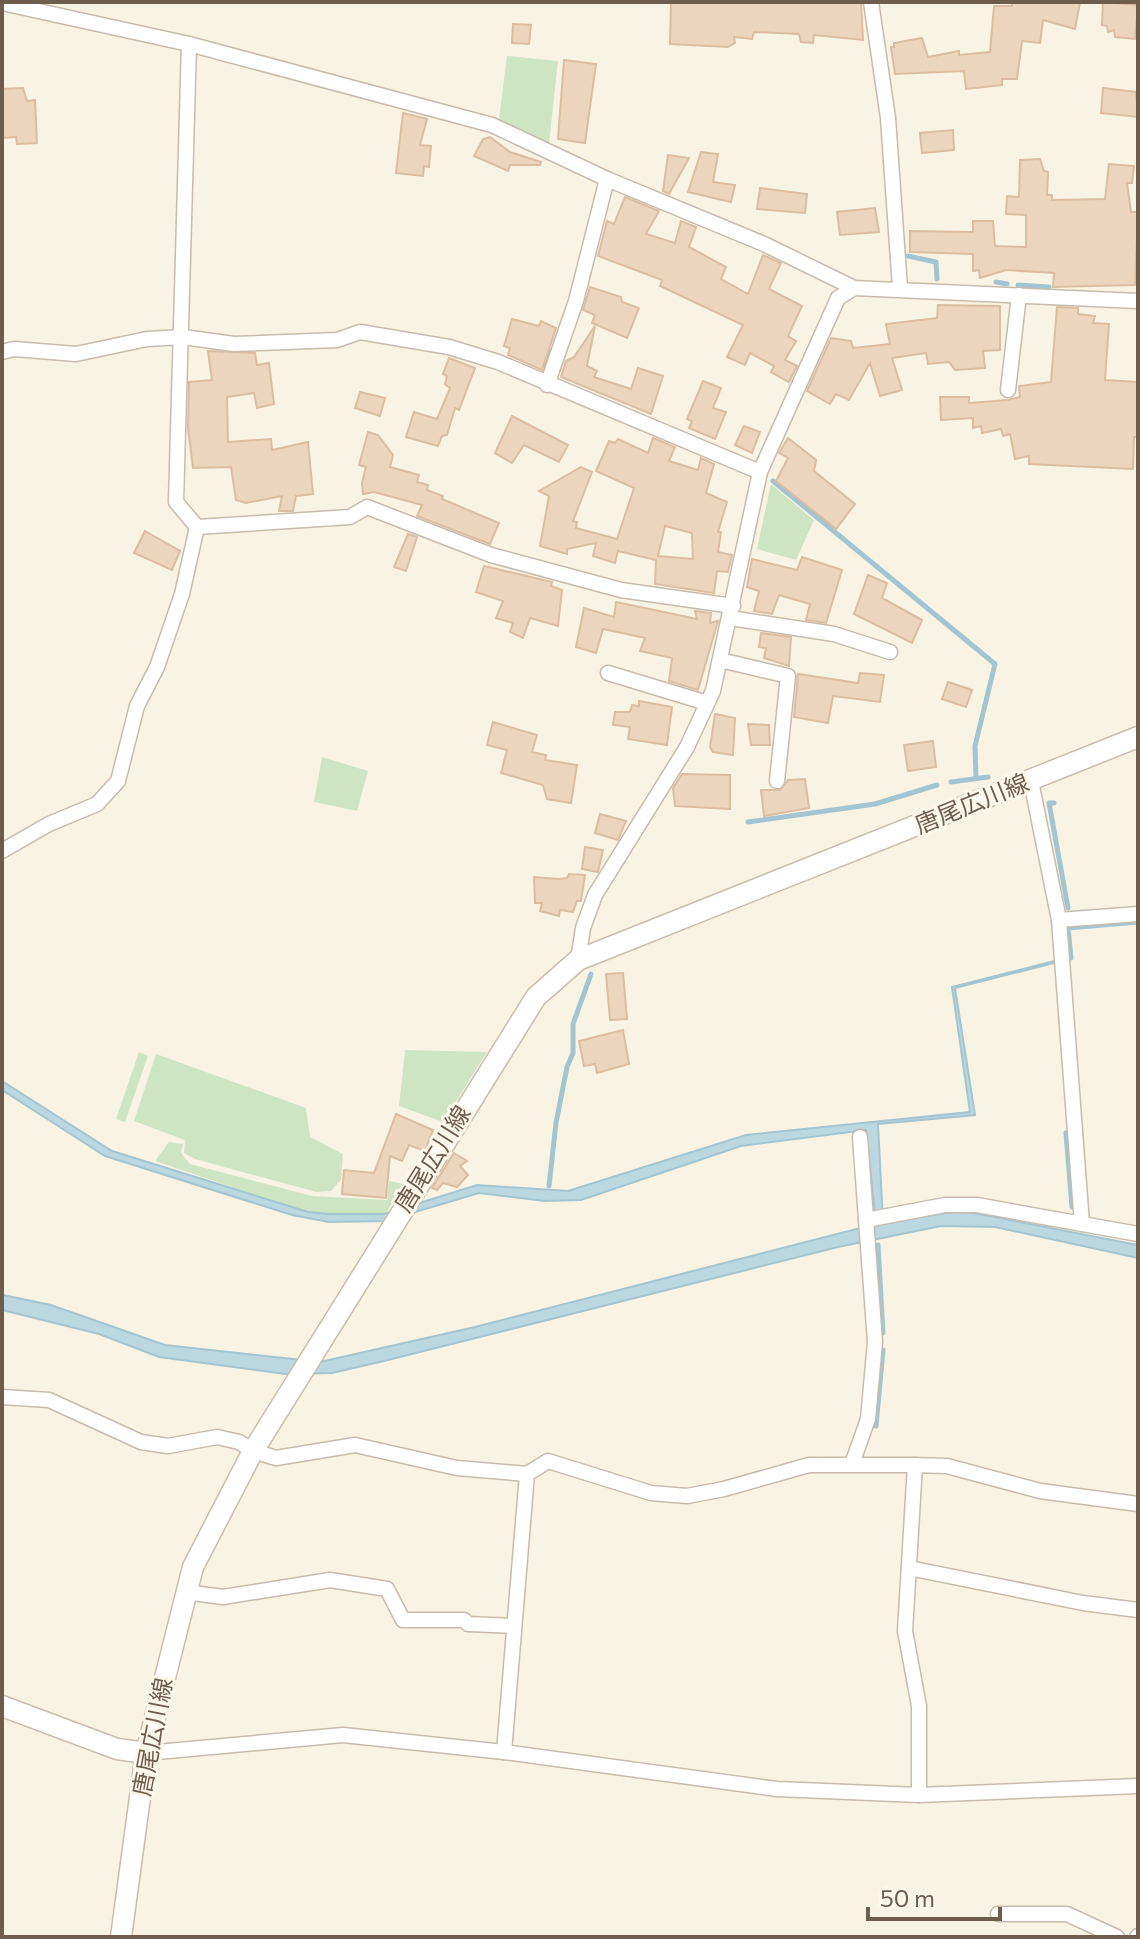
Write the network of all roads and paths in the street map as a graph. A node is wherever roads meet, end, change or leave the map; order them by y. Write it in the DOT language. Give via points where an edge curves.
graph roads {
  1 [pos="871,2"];
  2 [pos="2,3"];
  3 [pos="189,44"];
  4 [pos="607,179"];
  5 [pos="854,288"];
  6 [pos="900,288"];
  7 [pos="1019,295"];
  8 [pos="1138,301"];
  9 [pos="183,337"];
  10 [pos="2,352"];
  11 [pos="547,385"];
  12 [pos="1008,390"];
  13 [pos="760,472"];
  14 [pos="197,527"];
  15 [pos="731,612"];
  16 [pos="890,652"];
  17 [pos="720,660"];
  18 [pos="608,673"];
  19 [pos="707,703"];
  20 [pos="1138,737"];
  21 [pos="777,781"];
  22 [pos="1031,781"];
  23 [pos="3,845"];
  24 [pos="1138,914"];
  25 [pos="1059,920"];
  26 [pos="578,960"];
  27 [pos="860,1137"];
  28 [pos="866,1222"];
  29 [pos="1082,1224"];
  30 [pos="1138,1234"];
  31 [pos="2,1397"];
  32 [pos="253,1451"];
  33 [pos="852,1464"];
  34 [pos="915,1465"];
  35 [pos="527,1474"];
  36 [pos="1138,1504"];
  37 [pos="909,1568"];
  38 [pos="185,1592"];
  39 [pos="1138,1610"];
  40 [pos="514,1626"];
  41 [pos="2,1706"];
  42 [pos="504,1752"];
  43 [pos="146,1753"];
  44 [pos="1138,1786"];
  45 [pos="919,1795"];
  46 [pos="998,1914"];
  47 [pos="121,1937"];
  48 [pos="1117,1937"];
  1 -- 6 [label="street" via="888,118"];
  2 -- 3 [label="street"];
  3 -- 4 [label="street" via="492,125"];
  3 -- 9 [label="street"];
  4 -- 5 [label="street"];
  4 -- 11 [label="street" via="576,301"];
  5 -- 6 [label="street"];
  5 -- 13 [label="street" via="838,298"];
  6 -- 7 [label="street"];
  7 -- 8 [label="street"];
  7 -- 12 [label="street"];
  9 -- 10 [label="street" via="76,354"];
  9 -- 11 [label="street" via="234,344 337,340 360,332 449,347"];
  9 -- 14 [label="street" via="176,502"];
  11 -- 13 [label="street"];
  13 -- 15 [label="street"];
  14 -- 15 [label="street" via="350,517 367,507 491,555 621,590"];
  14 -- 23 [label="street" via="182,594 157,667 137,706 118,781 97,804"];
  15 -- 16 [label="street"];
  15 -- 17 [label="street"];
  17 -- 19 [label="street"];
  17 -- 21 [label="street" via="788,676"];
  18 -- 19 [label="street"];
  19 -- 26 [label="street" via="687,747 595,895"];
  20 -- 22 [label="main road, 唐尾広川線"];
  22 -- 25 [label="street"];
  22 -- 26 [label="main road, 唐尾広川線"];
  24 -- 25 [label="street"];
  25 -- 29 [label="street"];
  26 -- 32 [label="main road, 唐尾広川線" via="536,997"];
  27 -- 28 [label="street"];
  28 -- 29 [label="street" via="945,1205 977,1205"];
  28 -- 33 [label="street" via="875,1342 868,1419"];
  29 -- 30 [label="street"];
  31 -- 32 [label="street" via="49,1400 141,1442 168,1446 217,1437"];
  32 -- 35 [label="street" via="276,1458 355,1445 457,1468"];
  32 -- 38 [label="main road, 唐尾広川線" via="222,1506"];
  33 -- 34 [label="street"];
  33 -- 35 [label="street" via="809,1465 687,1496 651,1493 548,1461"];
  34 -- 36 [label="street" via="947,1466 1040,1491"];
  34 -- 37 [label="street"];
  35 -- 40 [label="street"];
  37 -- 39 [label="street"];
  37 -- 45 [label="street" via="905,1631 919,1706"];
  38 -- 40 [label="street" via="223,1597 330,1580 387,1589 403,1620"];
  38 -- 43 [label="main road, 唐尾広川線"];
  40 -- 42 [label="street"];
  41 -- 43 [label="main road" via="117,1749"];
  42 -- 43 [label="street" via="343,1735"];
  42 -- 45 [label="street" via="777,1789"];
  43 -- 47 [label="main road, 唐尾広川線"];
  44 -- 45 [label="street"];
  46 -- 48 [label="street" via="1067,1914"];
}
